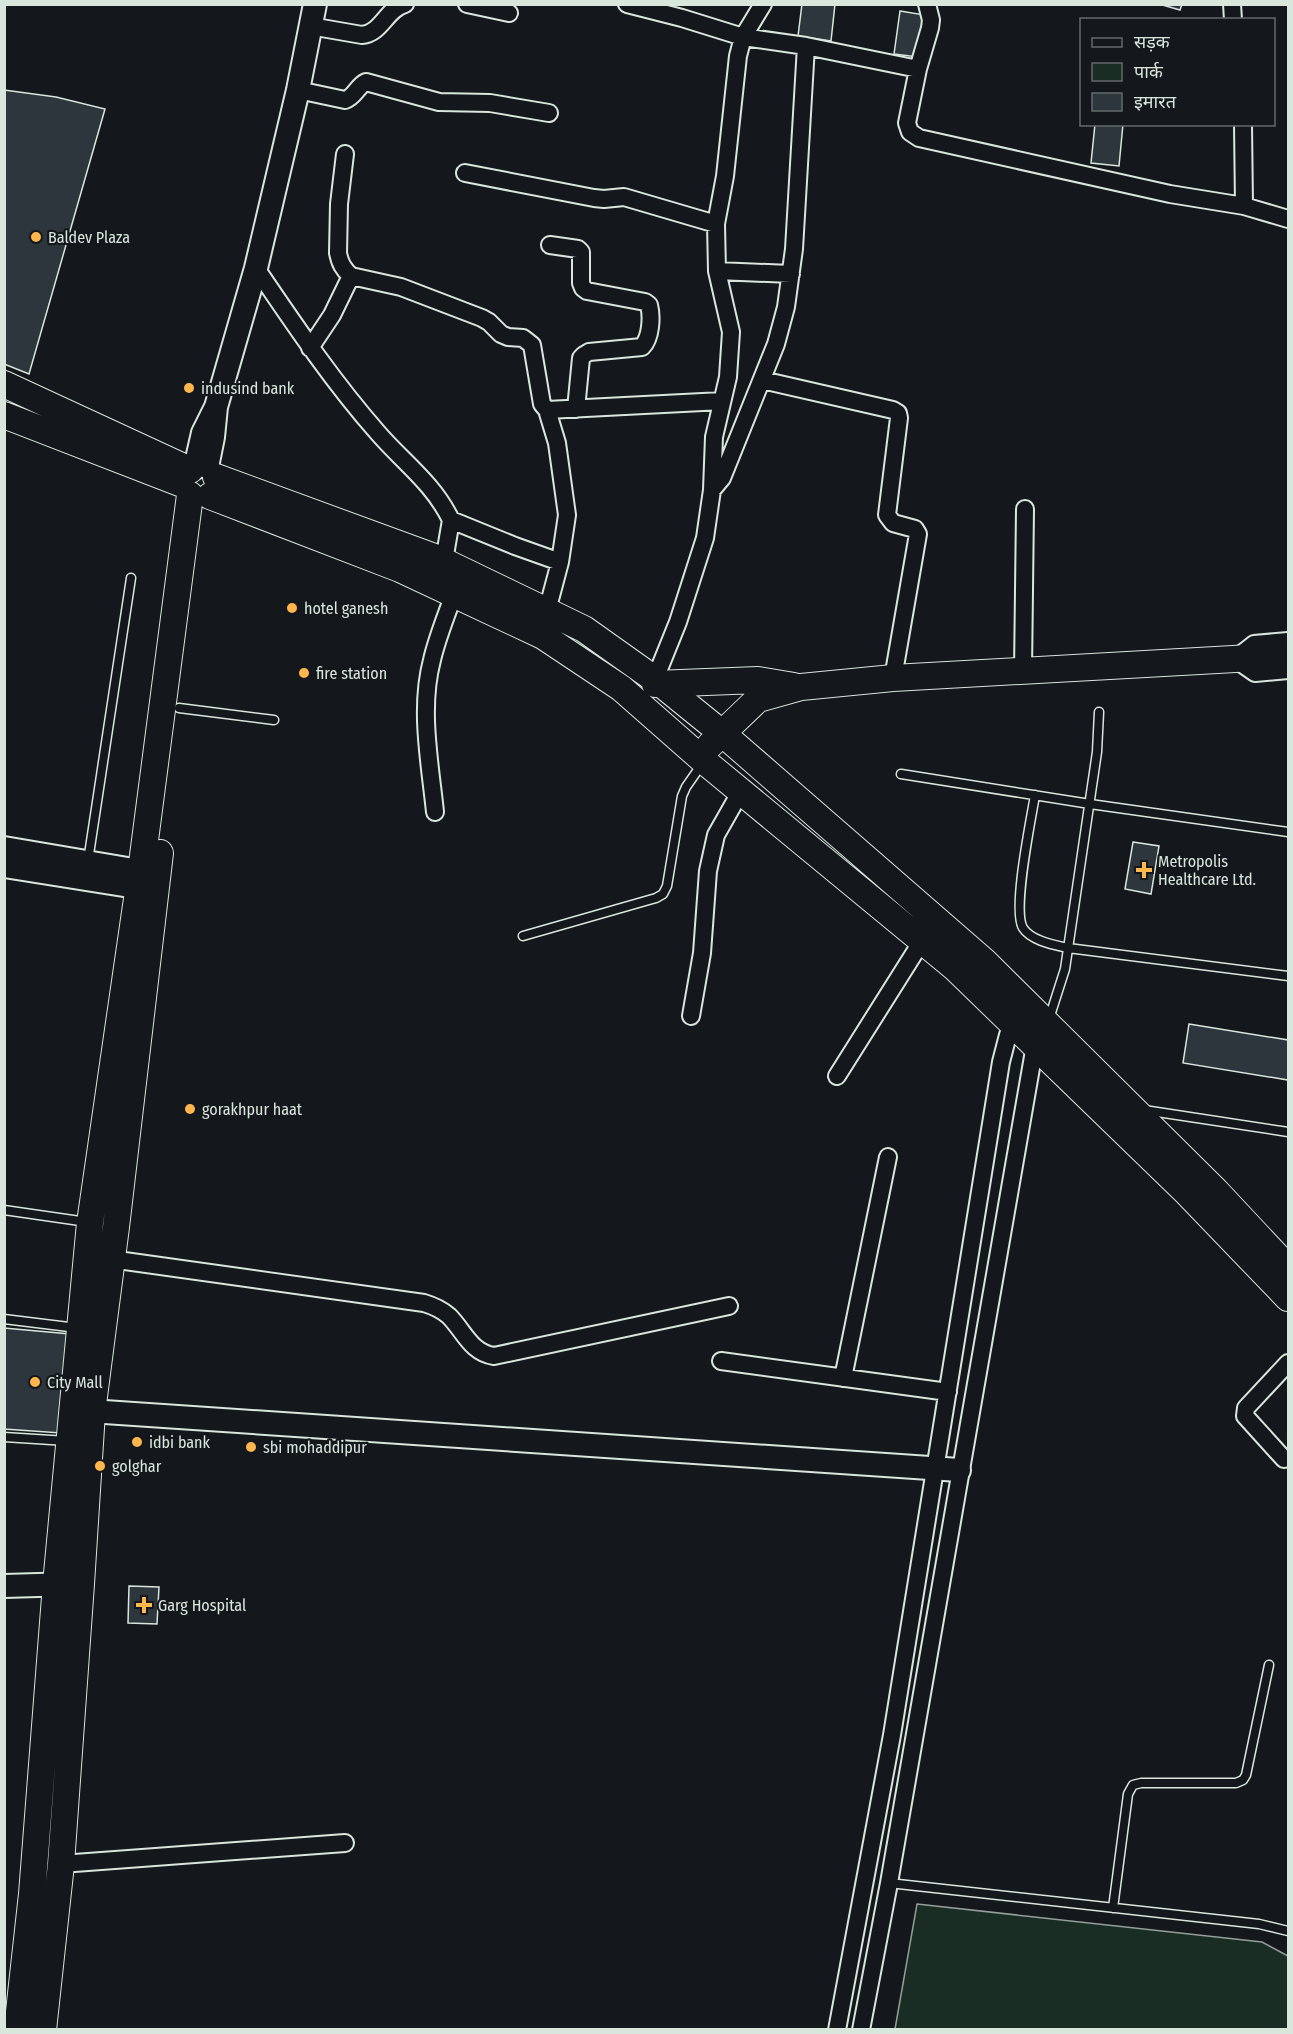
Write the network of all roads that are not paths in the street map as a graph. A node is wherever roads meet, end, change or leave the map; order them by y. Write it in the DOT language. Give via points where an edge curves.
graph roads {
  1 [pos="405,4"];
  2 [pos="467,4"];
  3 [pos="627,4"];
  4 [pos="763,4"];
  5 [pos="927,4"];
  6 [pos="682,11"];
  7 [pos="509,13"];
  8 [pos="312,15"];
  9 [pos="743,37"];
  10 [pos="806,46"];
  11 [pos="918,69"];
  12 [pos="298,90"];
  13 [pos="549,113"];
  14 [pos="1243,126"];
  15 [pos="345,154"];
  16 [pos="465,173"];
  17 [pos="1244,206"];
  18 [pos="1288,219"];
  19 [pos="716,224"];
  20 [pos="550,245"];
  21 [pos="256,268"];
  22 [pos="717,271"];
  23 [pos="790,274"];
  24 [pos="351,276"];
  25 [pos="310,348"];
  26 [pos="762,380"];
  27 [pos="4,384"];
  28 [pos="722,401"];
  29 [pos="576,409"];
  30 [pos="547,410"];
  31 [pos="4,415"];
  32 [pos="200,482"];
  33 [pos="712,490"];
  34 [pos="1026,509"];
  35 [pos="452,520"];
  36 [pos="444,561"];
  37 [pos="560,562"];
  38 [pos="131,578"];
  39 [pos="454,594"];
  40 [pos="547,611"];
  41 [pos="1284,656"];
  42 [pos="1023,671"];
  43 [pos="893,678"];
  44 [pos="658,681"];
  45 [pos="621,687"];
  46 [pos="801,687"];
  47 [pos="179,708"];
  48 [pos="1099,712"];
  49 [pos="274,720"];
  50 [pos="723,734"];
  51 [pos="702,758"];
  52 [pos="901,774"];
  53 [pos="741,791"];
  54 [pos="1035,795"];
  55 [pos="1090,804"];
  56 [pos="435,812"];
  57 [pos="1288,832"];
  58 [pos="4,848"];
  59 [pos="87,861"];
  60 [pos="4,866"];
  61 [pos="148,881"];
  62 [pos="522,936"];
  63 [pos="922,941"];
  64 [pos="1068,948"];
  65 [pos="1288,976"];
  66 [pos="1026,1002"];
  67 [pos="691,1017"];
  68 [pos="1048,1023"];
  69 [pos="1012,1024"];
  70 [pos="1035,1045"];
  71 [pos="837,1076"];
  72 [pos="1134,1109"];
  73 [pos="1288,1132"];
  74 [pos="888,1157"];
  75 [pos="4,1210"];
  76 [pos="103,1225"];
  77 [pos="100,1257"];
  78 [pos="1288,1268"];
  79 [pos="1288,1298"];
  80 [pos="729,1306"];
  81 [pos="4,1319"];
  82 [pos="80,1329"];
  83 [pos="721,1361"];
  84 [pos="1288,1363"];
  85 [pos="843,1378"];
  86 [pos="948,1392"];
  87 [pos="82,1411"];
  88 [pos="4,1437"];
  89 [pos="70,1441"];
  90 [pos="1284,1459"];
  91 [pos="935,1468"];
  92 [pos="959,1470"];
  93 [pos="56,1584"];
  94 [pos="81,1584"];
  95 [pos="4,1586"];
  96 [pos="1269,1665"];
  97 [pos="345,1843"];
  98 [pos="61,1864"];
  99 [pos="889,1883"];
  100 [pos="1113,1908"];
  101 [pos="1288,1931"];
  102 [pos="17,2030"];
  103 [pos="43,2030"];
  104 [pos="837,2030"];
  105 [pos="861,2030"];
  1 -- 8 [label="street" via="393,10 375,30 362,35"];
  2 -- 7 [label="street"];
  3 -- 6 [label="street"];
  4 -- 9 [label="street"];
  5 -- 11 [label="street" via="930,28"];
  6 -- 9 [label="street"];
  8 -- 12 [label="street"];
  9 -- 10 [label="street"];
  9 -- 19 [label="street"];
  10 -- 11 [label="street"];
  10 -- 23 [label="street"];
  11 -- 17 [label="street" via="907,123 910,132 919,138 1170,194"];
  12 -- 13 [label="street" via="345,100 366,82 439,102 490,103"];
  12 -- 21 [label="street"];
  14 -- 17 [label="street"];
  15 -- 24 [label="street" via="338,253 344,270"];
  16 -- 19 [label="street" via="594,198 624,197"];
  17 -- 18 [label="street"];
  19 -- 22 [label="street"];
  20 -- 29 [label="street" via="581,252 581,283 587,291 645,302 651,310 648,338 642,348 589,352 581,358"];
  21 -- 25 [label="street"];
  21 -- 32 [label="street" via="216,407 213,437"];
  22 -- 23 [label="street"];
  22 -- 28 [label="street" via="731,332"];
  23 -- 26 [label="street" via="786,307"];
  24 -- 25 [label="street"];
  24 -- 30 [label="street" via="401,287 482,318 501,334 530,341 542,404"];
  25 -- 35 [label="street" via="378,433 435,492"];
  26 -- 33 [label="street" via="722,478"];
  26 -- 43 [label="street" via="898,413 887,515 893,523 915,529 918,534"];
  27 -- 32 [label="main road"];
  28 -- 29 [label="street"];
  28 -- 33 [label="street" via="714,437"];
  29 -- 30 [label="street"];
  30 -- 37 [label="street" via="557,443 567,515"];
  31 -- 32 [label="main road"];
  32 -- 36 [label="main road"];
  32 -- 39 [label="main road"];
  32 -- 47 [label="main road"];
  32 -- 61 [label="main road"];
  33 -- 44 [label="street" via="705,538"];
  34 -- 42 [label="street"];
  35 -- 36 [label="street"];
  35 -- 37 [label="street"];
  36 -- 40 [label="main road"];
  37 -- 40 [label="street"];
  38 -- 59 [label="lane"];
  39 -- 45 [label="main road" via="543,636"];
  39 -- 56 [label="street" via="428,684 426,722"];
  40 -- 44 [label="main road" via="584,629"];
  41 -- 42 [label="main road"];
  42 -- 43 [label="main road"];
  43 -- 46 [label="main road"];
  44 -- 45 [label="main road"];
  44 -- 46 [label="main road" via="758,680"];
  44 -- 50 [label="main road"];
  45 -- 51 [label="main road"];
  46 -- 50 [label="main road" via="758,699"];
  47 -- 49 [label="lane"];
  47 -- 61 [label="main road"];
  48 -- 55 [label="lane"];
  50 -- 51 [label="main road"];
  50 -- 66 [label="main road"];
  51 -- 53 [label="main road"];
  51 -- 62 [label="lane" via="682,796 663,894"];
  52 -- 54 [label="lane"];
  53 -- 63 [label="main road"];
  53 -- 67 [label="street" via="716,835 708,871 702,953"];
  54 -- 55 [label="lane"];
  54 -- 64 [label="lane" via="1019,916 1023,929 1036,938"];
  55 -- 57 [label="lane"];
  55 -- 64 [label="lane"];
  58 -- 59 [label="street"];
  59 -- 61 [label="street"];
  60 -- 61 [label="street"];
  61 -- 76 [label="main road"];
  63 -- 69 [label="main road"];
  63 -- 71 [label="street"];
  64 -- 65 [label="lane"];
  64 -- 68 [label="lane"];
  66 -- 68 [label="main road"];
  66 -- 69 [label="street"];
  68 -- 70 [label="street"];
  68 -- 72 [label="main road"];
  69 -- 70 [label="main road"];
  69 -- 86 [label="street" via="1004,1044"];
  70 -- 79 [label="main road"];
  70 -- 92 [label="street"];
  72 -- 73 [label="lane"];
  72 -- 78 [label="main road"];
  74 -- 85 [label="street"];
  75 -- 76 [label="lane"];
  76 -- 77 [label="main road"];
  77 -- 80 [label="street" via="424,1303 450,1317 475,1348 494,1356"];
  77 -- 82 [label="main road"];
  77 -- 87 [label="main road"];
  81 -- 82 [label="lane"];
  82 -- 87 [label="main road"];
  83 -- 85 [label="street"];
  84 -- 90 [label="street" via="1244,1412"];
  85 -- 86 [label="street"];
  86 -- 91 [label="street"];
  87 -- 89 [label="main road"];
  87 -- 91 [label="street"];
  87 -- 94 [label="main road"];
  88 -- 89 [label="lane"];
  89 -- 93 [label="main road"];
  91 -- 92 [label="street"];
  91 -- 104 [label="street" via="892,1735"];
  92 -- 99 [label="street"];
  93 -- 94 [label="street"];
  93 -- 95 [label="street"];
  93 -- 102 [label="main road" via="32,1894"];
  94 -- 98 [label="main road"];
  96 -- 100 [label="lane" via="1243,1780 1133,1785 1128,1794"];
  97 -- 98 [label="street"];
  98 -- 103 [label="main road"];
  99 -- 100 [label="lane"];
  99 -- 105 [label="street"];
  100 -- 101 [label="lane" via="1259,1924"];
}
